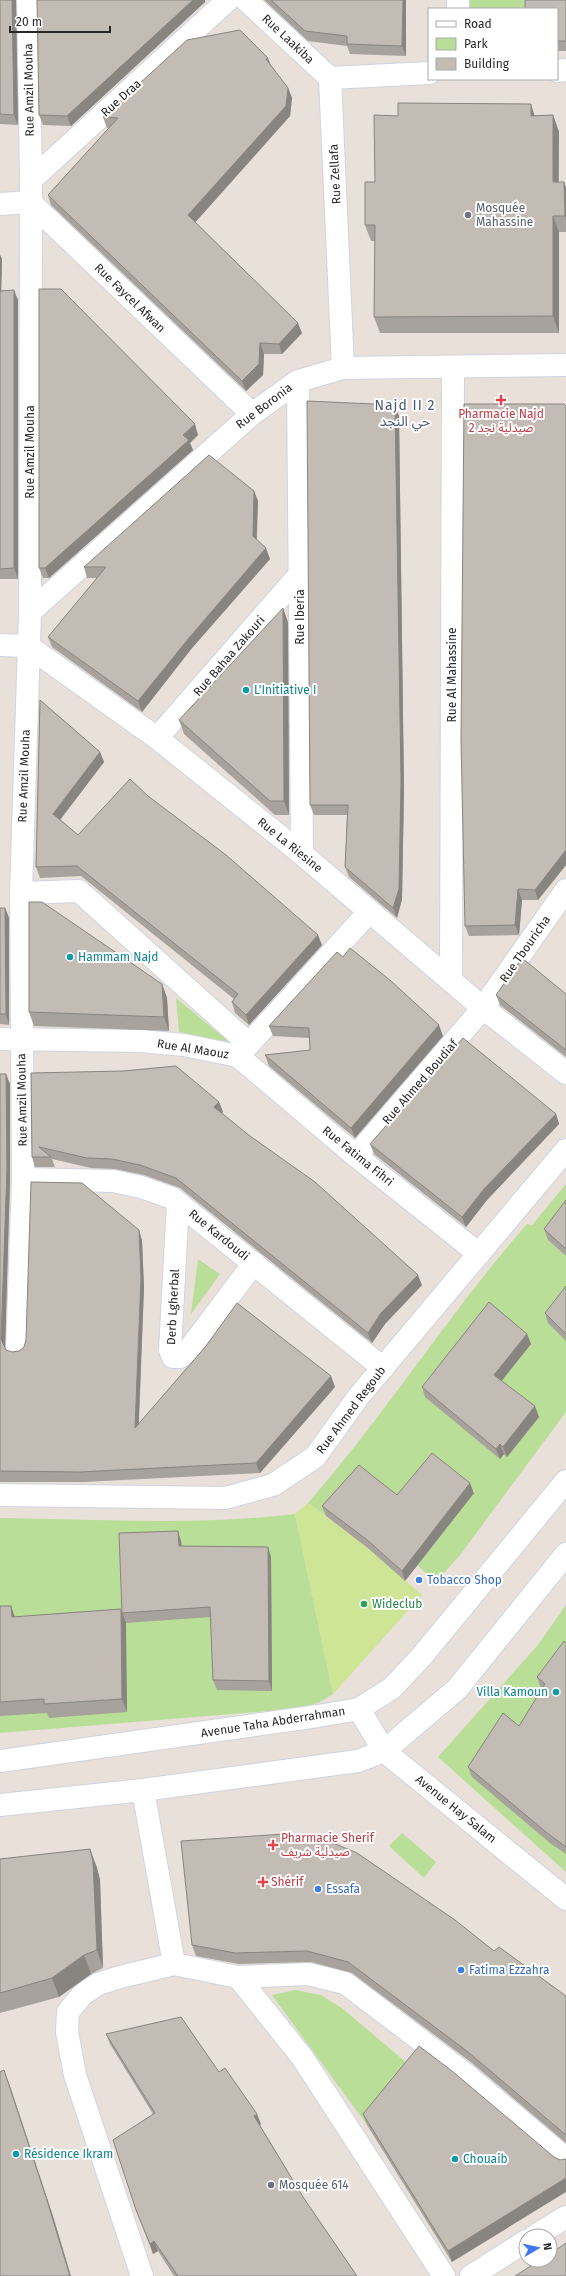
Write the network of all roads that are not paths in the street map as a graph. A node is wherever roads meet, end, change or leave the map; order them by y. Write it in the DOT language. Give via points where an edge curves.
graph roads {
  1 [pos="28,0"];
  2 [pos="228,0"];
  3 [pos="246,0"];
  4 [pos="428,74"];
  5 [pos="330,78"];
  6 [pos="31,180"];
  7 [pos="30,202"];
  8 [pos="0,204"];
  9 [pos="566,364"];
  10 [pos="343,368"];
  11 [pos="453,368"];
  12 [pos="298,381"];
  13 [pos="252,414"];
  14 [pos="300,574"];
  15 [pos="30,612"];
  16 [pos="0,646"];
  17 [pos="28,646"];
  18 [pos="157,738"];
  19 [pos="302,854"];
  20 [pos="566,890"];
  21 [pos="21,893"];
  22 [pos="369,912"];
  23 [pos="451,981"];
  24 [pos="483,1008"];
  25 [pos="10,1039"];
  26 [pos="244,1050"];
  27 [pos="566,1073"];
  28 [pos="566,1150"];
  29 [pos="356,1156"];
  30 [pos="23,1179"];
  31 [pos="178,1203"];
  32 [pos="479,1254"];
  33 [pos="254,1263"];
  34 [pos="17,1350"];
  35 [pos="382,1368"];
  36 [pos="566,1481"];
  37 [pos="0,1495"];
  38 [pos="565,1557"];
  39 [pos="359,1709"];
  40 [pos="384,1751"];
  41 [pos="0,1761"];
  42 [pos="143,1790"];
  43 [pos="0,1805"];
  44 [pos="566,1899"];
  45 [pos="174,1964"];
  46 [pos="238,1977"];
  47 [pos="566,2159"];
  48 [pos="566,2216"];
  49 [pos="547,2228"];
  50 [pos="518,2247"];
  51 [pos="142,2276"];
  52 [pos="444,2276"];
  53 [pos="471,2276"];
  1 -- 6 [label="street, Rue Amzil Mouha"];
  2 -- 6 [label="street, Rue Draa"];
  3 -- 5 [label="street, Rue Laakiba"];
  4 -- 5 [label="street"];
  5 -- 10 [label="street, Rue Zellafa"];
  6 -- 7 [label="street"];
  7 -- 8 [label="street"];
  7 -- 13 [label="street, Rue Faycel Afwan"];
  7 -- 15 [label="street, Rue Amzil Mouha"];
  9 -- 11 [label="street, Rue Boronia"];
  10 -- 11 [label="street, Rue Boronia"];
  10 -- 12 [label="street, Rue Boronia"];
  11 -- 23 [label="street, Rue Al Mahassine"];
  12 -- 13 [label="street, Rue Boronia"];
  12 -- 14 [label="street, Rue Iberia"];
  13 -- 15 [label="street, Rue Boronia"];
  14 -- 18 [label="street, Rue Bahaa Zakouri"];
  14 -- 19 [label="street, Rue Iberia"];
  15 -- 17 [label="street, Rue Amzil Mouha"];
  16 -- 17 [label="street"];
  17 -- 18 [label="street, Rue La Riesine"];
  17 -- 21 [label="street, Rue Amzil Mouha"];
  18 -- 19 [label="street, Rue La Riesine"];
  19 -- 22 [label="street, Rue La Riesine"];
  20 -- 24 [label="street, Rue Tbouricha"];
  21 -- 25 [label="street, Rue Amzil Mouha"];
  21 -- 26 [label="street, Rue Fatima Fihri" via="79,891"];
  22 -- 23 [label="street, Rue La Riesine"];
  22 -- 26 [label="street"];
  23 -- 24 [label="street, Rue La Riesine"];
  24 -- 27 [label="street, Rue La Riesine"];
  24 -- 29 [label="street, Rue Ahmed Boudiaf"];
  25 -- 26 [label="street, Rue Al Maouz" via="141,1041"];
  25 -- 30 [label="street, Rue Amzil Mouha"];
  26 -- 29 [label="street, Rue Fatima Fihri"];
  28 -- 32 [label="street, Rue Ahmed Regoub"];
  29 -- 32 [label="street, Rue Fatima Fihri"];
  30 -- 31 [label="street, Rue Kardoudi" via="113,1181 141,1187 172,1198"];
  30 -- 34 [label="street, Rue Amzil Mouha"];
  31 -- 33 [label="street, Rue Kardoudi"];
  31 -- 33 [label="street, Derb Lgherbal" via="170,1350 173,1357 180,1357 187,1352"];
  32 -- 35 [label="street, Rue Ahmed Regoub"];
  33 -- 35 [label="street, Rue Kardoudi"];
  35 -- 37 [label="street, Rue Ahmed Regoub" via="315,1457 273,1485 225,1498"];
  36 -- 39 [label="street, Avenue Taha Abderrahman" via="422,1656 392,1688"];
  38 -- 40 [label="street" via="457,1689"];
  39 -- 40 [label="street, Avenue Hay Salam"];
  39 -- 41 [label="street, Avenue Taha Abderrahman"];
  40 -- 42 [label="street" via="358,1760"];
  40 -- 44 [label="street, Avenue Hay Salam"];
  42 -- 43 [label="street"];
  42 -- 45 [label="street"];
  45 -- 46 [label="street"];
  45 -- 51 [label="street" via="98,1984 82,1995 68,2012 67,2032 75,2075"];
  46 -- 47 [label="street" via="308,1974 345,1983 464,2073"];
  46 -- 52 [label="street" via="302,2056"];
  48 -- 49 [label="street"];
  50 -- 53 [label="street"];
}
